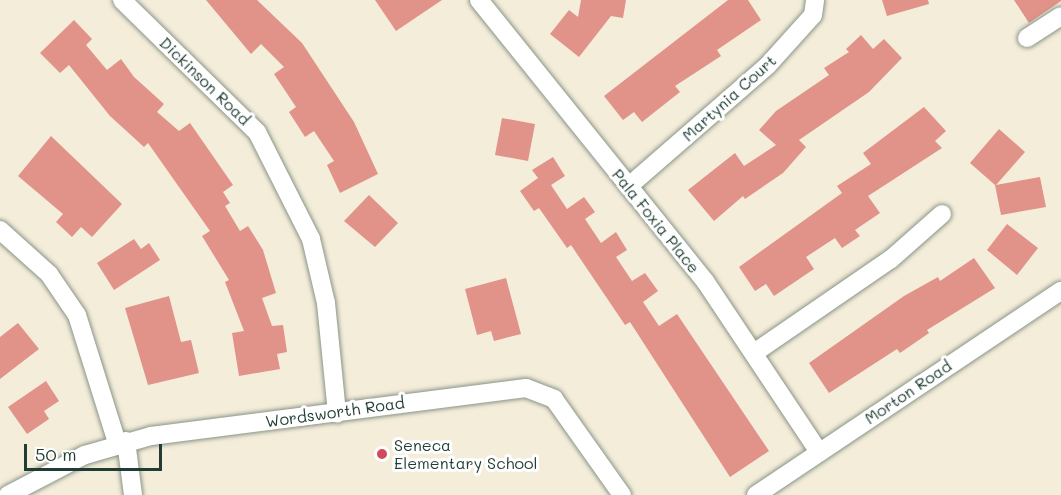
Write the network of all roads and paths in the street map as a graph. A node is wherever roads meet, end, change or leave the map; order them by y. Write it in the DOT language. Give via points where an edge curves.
graph roads {
  1 [pos="122,0"];
  2 [pos="815,0"];
  3 [pos="486,2"];
  4 [pos="1061,15"];
  5 [pos="1027,38"];
  6 [pos="629,186"];
  7 [pos="942,214"];
  8 [pos="0,230"];
  9 [pos="1061,291"];
  10 [pos="754,353"];
  11 [pos="337,412"];
  12 [pos="121,442"];
  13 [pos="819,452"];
  14 [pos="8,495"];
  15 [pos="133,495"];
  16 [pos="622,495"];
  17 [pos="756,495"];
  1 -- 11 [label="street, Dickinson Road" via="257,132 311,239 326,303"];
  2 -- 6 [label="street, Martynia Court" via="813,15 768,65"];
  3 -- 6 [label="street, Pala Foxia Place"];
  4 -- 5 [label="street"];
  6 -- 10 [label="street, Pala Foxia Place" via="683,252"];
  7 -- 10 [label="street" via="891,260"];
  8 -- 12 [label="street" via="49,274 77,315"];
  9 -- 13 [label="street, Morton Road"];
  10 -- 13 [label="street, Pala Foxia Place"];
  11 -- 12 [label="street, Wordsworth Road"];
  11 -- 16 [label="street, Wordsworth Road" via="508,388 535,389 558,404"];
  12 -- 14 [label="street, Wordsworth Road" via="52,469"];
  12 -- 15 [label="street"];
  13 -- 17 [label="street, Morton Road"];
}
